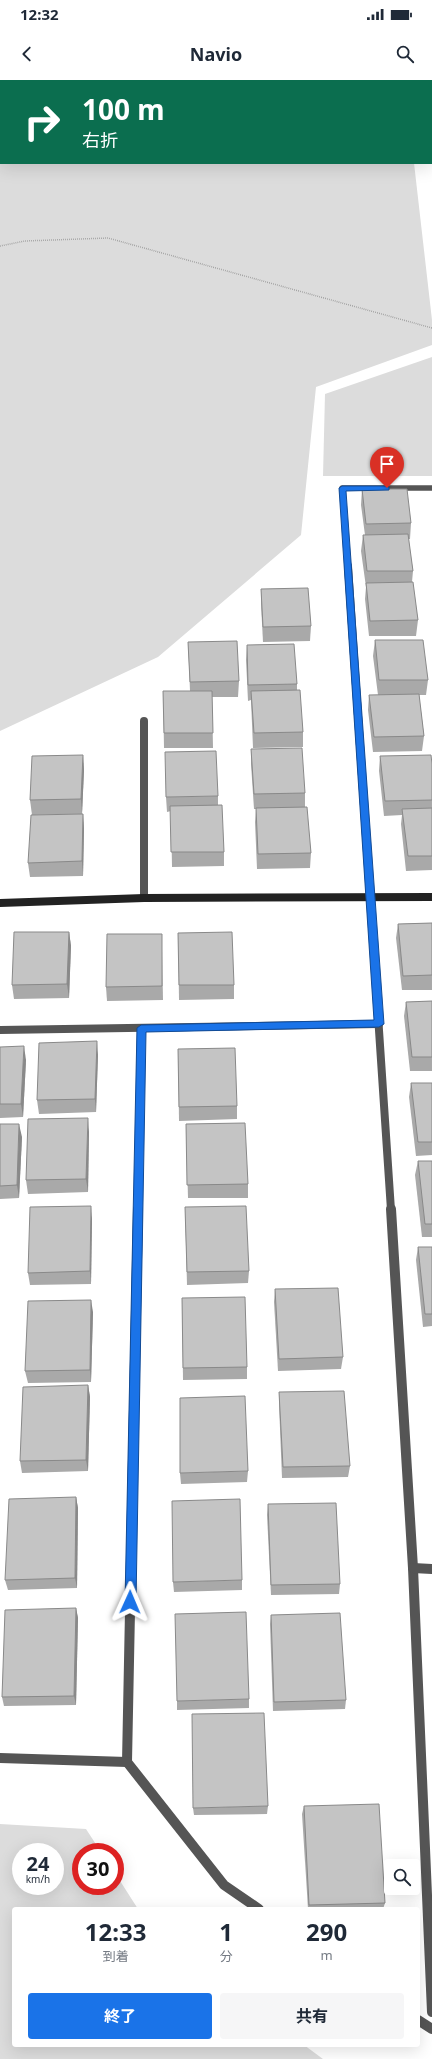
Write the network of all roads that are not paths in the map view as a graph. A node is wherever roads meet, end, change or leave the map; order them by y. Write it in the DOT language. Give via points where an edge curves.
graph roads {
  1 [pos="432,488"];
  2 [pos="144,722"];
  3 [pos="371,897"];
  4 [pos="432,897"];
  5 [pos="144,898"];
  6 [pos="0,903"];
  7 [pos="379,1024"];
  8 [pos="141,1028"];
  9 [pos="0,1030"];
  10 [pos="413,1568"];
  11 [pos="432,1569"];
  12 [pos="0,1758"];
  13 [pos="127,1762"];
  14 [pos="256,1907"];
  15 [pos="432,2012"];
  16 [pos="420,2021"];
  17 [pos="432,2030"];
  1 -- 3 [label="street" via="342,488"];
  2 -- 5 [label="street"];
  3 -- 4 [label="street"];
  3 -- 5 [label="street"];
  3 -- 7 [label="street"];
  5 -- 6 [label="street"];
  7 -- 8 [label="street"];
  7 -- 10 [label="street"];
  8 -- 9 [label="street"];
  8 -- 13 [label="street"];
  10 -- 11 [label="street"];
  10 -- 15 [label="street"];
  12 -- 13 [label="street"];
  13 -- 14 [label="street" via="224,1885"];
  16 -- 17 [label="street"];
}
